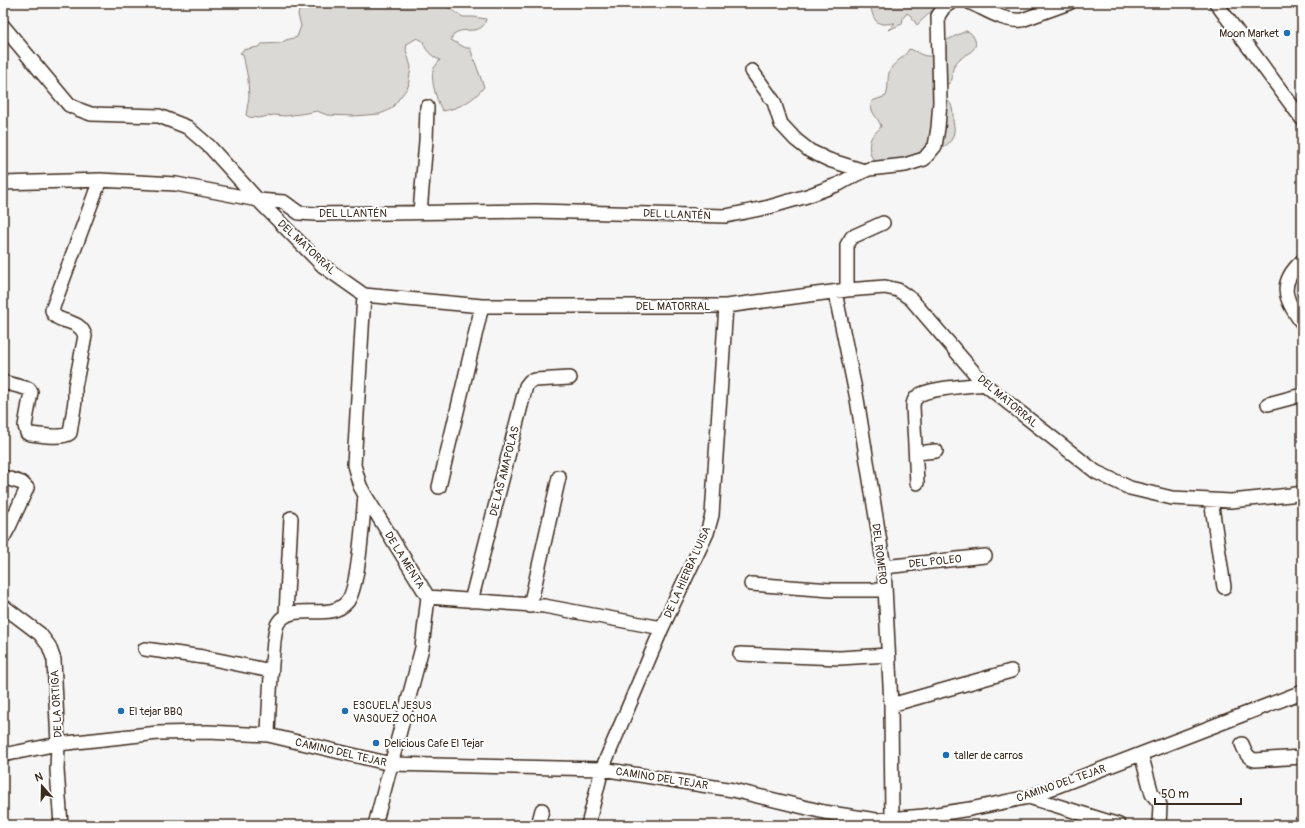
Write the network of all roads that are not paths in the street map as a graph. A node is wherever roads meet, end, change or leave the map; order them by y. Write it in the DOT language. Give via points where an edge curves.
graph roads {
  1 [pos="950,3"];
  2 [pos="971,3"];
  3 [pos="1069,3"];
  4 [pos="1216,3"];
  5 [pos="3,26"];
  6 [pos="752,71"];
  7 [pos="427,107"];
  8 [pos="1302,119"];
  9 [pos="864,171"];
  10 [pos="100,180"];
  11 [pos="3,183"];
  12 [pos="258,200"];
  13 [pos="420,212"];
  14 [pos="884,223"];
  15 [pos="1302,261"];
  16 [pos="841,291"];
  17 [pos="364,295"];
  18 [pos="482,306"];
  19 [pos="726,306"];
  20 [pos="1302,323"];
  21 [pos="570,378"];
  22 [pos="3,382"];
  23 [pos="984,384"];
  24 [pos="1302,395"];
  25 [pos="1268,404"];
  26 [pos="936,451"];
  27 [pos="916,453"];
  28 [pos="3,477"];
  29 [pos="559,477"];
  30 [pos="917,483"];
  31 [pos="439,487"];
  32 [pos="1302,493"];
  33 [pos="365,495"];
  34 [pos="1211,500"];
  35 [pos="291,518"];
  36 [pos="3,538"];
  37 [pos="985,556"];
  38 [pos="884,567"];
  39 [pos="751,584"];
  40 [pos="1224,587"];
  41 [pos="885,590"];
  42 [pos="428,597"];
  43 [pos="471,601"];
  44 [pos="3,606"];
  45 [pos="530,606"];
  46 [pos="286,614"];
  47 [pos="662,628"];
  48 [pos="145,649"];
  49 [pos="740,654"];
  50 [pos="888,655"];
  51 [pos="271,671"];
  52 [pos="1011,671"];
  53 [pos="1302,692"];
  54 [pos="891,705"];
  55 [pos="268,735"];
  56 [pos="58,744"];
  57 [pos="1242,744"];
  58 [pos="1140,754"];
  59 [pos="3,755"];
  60 [pos="1302,757"];
  61 [pos="391,764"];
  62 [pos="602,768"];
  63 [pos="1029,797"];
  64 [pos="542,810"];
  65 [pos="892,819"];
  66 [pos="924,820"];
  67 [pos="1302,822"];
  68 [pos="877,823"];
  69 [pos="61,825"];
  70 [pos="375,825"];
  71 [pos="538,825"];
  72 [pos="588,825"];
  73 [pos="1119,825"];
  74 [pos="1158,825"];
  75 [pos="1301,825"];
  1 -- 9 [label="street, DEL LLANTÉN" via="938,16 940,102 935,146 924,159 905,165"];
  2 -- 3 [label="street" via="1015,21"];
  4 -- 8 [label="street"];
  5 -- 12 [label="street, DEL MATORRAL" via="69,105 91,114 159,116 187,127 210,146"];
  6 -- 9 [label="street" via="774,102 781,124 796,140 810,151 829,160"];
  7 -- 13 [label="street"];
  9 -- 13 [label="street, DEL LLANTÉN" via="807,196 726,216 536,211"];
  10 -- 11 [label="street"];
  10 -- 12 [label="street" via="176,184"];
  10 -- 22 [label="street" via="52,310 56,317 78,325 84,336 70,433 67,436 27,433 25,426 31,392 29,389"];
  12 -- 13 [label="street, DEL LLANTÉN" via="284,202 299,213 307,214"];
  12 -- 17 [label="street, DEL MATORRAL" via="324,266"];
  14 -- 16 [label="street, DEL ROMERO" via="852,237 847,245"];
  15 -- 20 [label="street" via="1288,278 1286,288 1292,310"];
  16 -- 19 [label="street, DEL MATORRAL"];
  16 -- 23 [label="street, DEL MATORRAL" via="885,287 898,290 911,299"];
  16 -- 38 [label="street, DEL ROMERO"];
  17 -- 18 [label="street, DEL MATORRAL"];
  17 -- 33 [label="street, DE LA MENTA" via="354,465"];
  18 -- 19 [label="street, DEL MATORRAL"];
  18 -- 31 [label="street"];
  19 -- 47 [label="street, DE LA HIERBA LUISA" via="712,515 706,534"];
  21 -- 43 [label="street, DE LAS AMAPOLAS" via="535,380 526,386"];
  23 -- 27 [label="street" via="927,391 916,397 913,407"];
  23 -- 34 [label="street, DEL MATORRAL" via="1096,472 1130,488 1158,495"];
  24 -- 25 [label="street"];
  26 -- 27 [label="street"];
  27 -- 30 [label="street"];
  28 -- 36 [label="street" via="22,483 27,488"];
  29 -- 45 [label="street"];
  32 -- 34 [label="street, DEL MATORRAL" via="1231,501"];
  33 -- 42 [label="street, DE LA MENTA"];
  33 -- 46 [label="street" via="354,589 347,602 337,610 323,613"];
  34 -- 40 [label="street"];
  35 -- 46 [label="street"];
  37 -- 38 [label="street, DEL POLEO"];
  38 -- 41 [label="street, DEL ROMERO"];
  39 -- 41 [label="street" via="831,590"];
  41 -- 50 [label="street, DEL ROMERO"];
  42 -- 43 [label="street"];
  42 -- 61 [label="street, DE LA MENTA" via="422,648"];
  43 -- 45 [label="street"];
  44 -- 56 [label="street, DE LA ORTIGA" via="40,634 49,646 54,660"];
  45 -- 47 [label="street" via="544,606"];
  46 -- 51 [label="street" via="277,624"];
  47 -- 62 [label="street, DE LA HIERBA LUISA"];
  48 -- 51 [label="street" via="203,657"];
  49 -- 50 [label="street" via="840,658"];
  50 -- 54 [label="street, DEL ROMERO"];
  51 -- 55 [label="street"];
  52 -- 54 [label="street"];
  53 -- 58 [label="street, CAMINO DEL TEJAR"];
  54 -- 65 [label="street, DEL ROMERO"];
  55 -- 56 [label="street, CAMINO DEL TEJAR" via="158,733"];
  55 -- 61 [label="street, CAMINO DEL TEJAR"];
  56 -- 59 [label="street, CAMINO DEL TEJAR"];
  56 -- 69 [label="street, DE LA ORTIGA"];
  57 -- 60 [label="street" via="1250,759"];
  58 -- 63 [label="street, CAMINO DEL TEJAR"];
  58 -- 74 [label="street" via="1152,794 1160,805"];
  61 -- 62 [label="street, CAMINO DEL TEJAR"];
  61 -- 70 [label="street, DE LA MENTA"];
  62 -- 68 [label="street, CAMINO DEL TEJAR" via="733,790"];
  62 -- 72 [label="street, DE LA HIERBA LUISA"];
  63 -- 66 [label="street, CAMINO DEL TEJAR"];
  63 -- 73 [label="street"];
  64 -- 71 [label="street"];
  65 -- 66 [label="street, CAMINO DEL TEJAR"];
  65 -- 68 [label="street, CAMINO DEL TEJAR"];
  67 -- 75 [label="street"];
}
